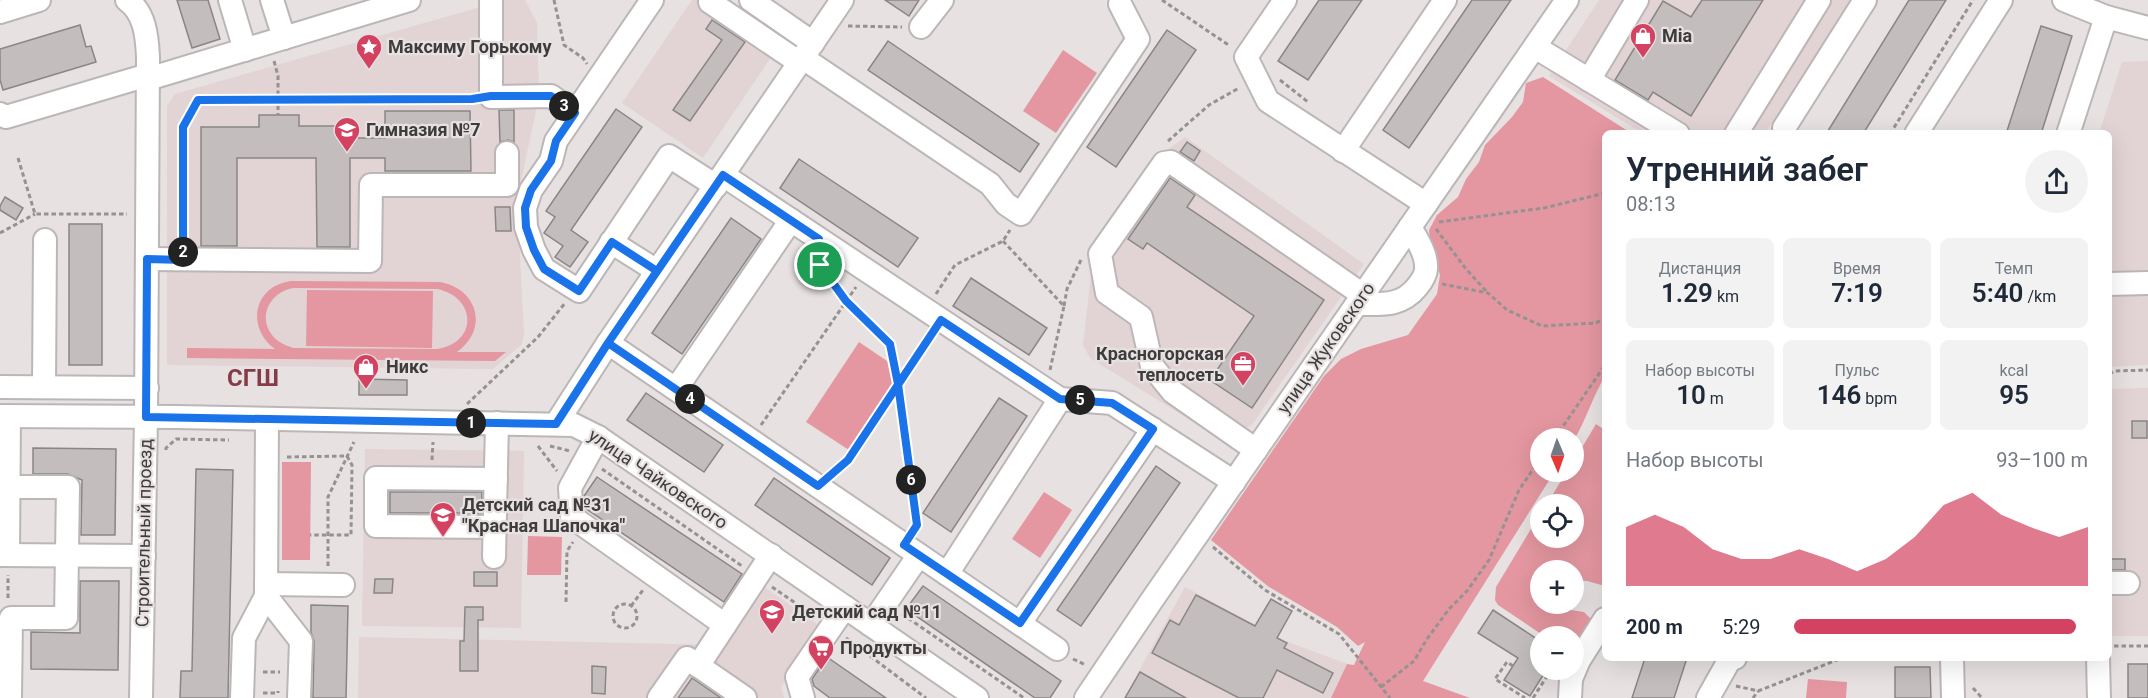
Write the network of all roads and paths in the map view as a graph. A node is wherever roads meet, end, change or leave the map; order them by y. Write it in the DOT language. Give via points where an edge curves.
graph roads {
  1 [pos="39,0"];
  2 [pos="127,0"];
  3 [pos="230,0"];
  4 [pos="272,0"];
  5 [pos="409,0"];
  6 [pos="490,0"];
  7 [pos="554,0"];
  8 [pos="652,0"];
  9 [pos="751,0"];
  10 [pos="842,0"];
  11 [pos="942,0"];
  12 [pos="1285,0"];
  13 [pos="1445,0"];
  14 [pos="1567,0"];
  15 [pos="1637,0"];
  16 [pos="1819,0"];
  17 [pos="1865,0"];
  18 [pos="1973,0"];
  19 [pos="2000,0"];
  20 [pos="2064,0"];
  21 [pos="1120,1"];
  22 [pos="710,2"];
  23 [pos="0,12"];
  24 [pos="2106,17"];
  25 [pos="846,26"];
  26 [pos="921,27"];
  27 [pos="2148,28"];
  28 [pos="278,46"];
  29 [pos="1535,47"];
  30 [pos="245,50"];
  31 [pos="806,55"];
  32 [pos="148,77"];
  33 [pos="1589,80"];
  34 [pos="597,81"];
  35 [pos="491,96"];
  36 [pos="278,100"];
  37 [pos="575,113"];
  38 [pos="0,114"];
  39 [pos="278,115"];
  40 [pos="1784,128"];
  41 [pos="1671,130"];
  42 [pos="1738,130"];
  43 [pos="1892,130"];
  44 [pos="1919,130"];
  45 [pos="2069,130"];
  46 [pos="1343,151"];
  47 [pos="507,153"];
  48 [pos="18,158"];
  49 [pos="719,180"];
  50 [pos="1602,194"];
  51 [pos="1426,204"];
  52 [pos="35,214"];
  53 [pos="132,214"];
  54 [pos="1021,214"];
  55 [pos="791,220"];
  56 [pos="1410,227"];
  57 [pos="0,233"];
  58 [pos="819,239"];
  59 [pos="45,240"];
  60 [pos="1003,241"];
  61 [pos="612,242"];
  62 [pos="147,259"];
  63 [pos="183,260"];
  64 [pos="657,271"];
  65 [pos="867,271"];
  66 [pos="1423,280"];
  67 [pos="2148,283"];
  68 [pos="2112,284"];
  69 [pos="576,289"];
  70 [pos="1488,292"];
  71 [pos="1360,299"];
  72 [pos="846,301"];
  73 [pos="934,315"];
  74 [pos="1602,320"];
  75 [pos="608,343"];
  76 [pos="1602,369"];
  77 [pos="2148,370"];
  78 [pos="2112,372"];
  79 [pos="898,384"];
  80 [pos="0,387"];
  81 [pos="44,387"];
  82 [pos="147,388"];
  83 [pos="676,389"];
  84 [pos="1053,394"];
  85 [pos="464,407"];
  86 [pos="4,416"];
  87 [pos="146,417"];
  88 [pos="267,419"];
  89 [pos="497,423"];
  90 [pos="556,424"];
  91 [pos="1562,428"];
  92 [pos="1153,429"];
  93 [pos="598,437"];
  94 [pos="751,440"];
  95 [pos="354,442"];
  96 [pos="538,446"];
  97 [pos="1256,450"];
  98 [pos="347,456"];
  99 [pos="280,457"];
  100 [pos="1530,474"];
  101 [pos="496,480"];
  102 [pos="1234,482"];
  103 [pos="818,486"];
  104 [pos="9,487"];
  105 [pos="570,488"];
  106 [pos="584,526"];
  107 [pos="495,527"];
  108 [pos="310,535"];
  109 [pos="328,535"];
  110 [pos="1198,535"];
  111 [pos="912,550"];
  112 [pos="4,555"];
  113 [pos="67,555"];
  114 [pos="771,555"];
  115 [pos="144,556"];
  116 [pos="495,556"];
  117 [pos="947,574"];
  118 [pos="335,585"];
  119 [pos="266,590"];
  120 [pos="566,602"];
  121 [pos="886,603"];
  122 [pos="631,606"];
  123 [pos="844,607"];
  124 [pos="11,618"];
  125 [pos="1020,623"];
  126 [pos="1602,624"];
  127 [pos="725,625"];
  128 [pos="871,625"];
  129 [pos="2112,646"];
  130 [pos="2148,646"];
  131 [pos="1057,648"];
  132 [pos="1731,661"];
  133 [pos="1834,661"];
  134 [pos="1952,661"];
  135 [pos="2098,661"];
  136 [pos="698,666"];
  137 [pos="1513,666"];
  138 [pos="243,671"];
  139 [pos="289,672"];
  140 [pos="1545,680"];
  141 [pos="1381,687"];
  142 [pos="250,695"];
  143 [pos="10,698"];
  144 [pos="141,698"];
  145 [pos="299,698"];
  146 [pos="659,698"];
  147 [pos="745,698"];
  148 [pos="803,698"];
  149 [pos="977,698"];
  150 [pos="1024,698"];
  151 [pos="1086,698"];
  152 [pos="1390,698"];
  153 [pos="1525,698"];
  154 [pos="1533,698"];
  155 [pos="1570,698"];
  156 [pos="1708,698"];
  157 [pos="1753,698"];
  158 [pos="1953,698"];
  159 [pos="2099,698"];
  1 -- 23 [label="street"];
  2 -- 32 [label="street, Строительный проезд" via="142,18"];
  3 -- 30 [label="street"];
  4 -- 28 [label="street"];
  5 -- 28 [label="street"];
  6 -- 35 [label="street"];
  7 -- 34 [label="path" via="564,45 583,58"];
  8 -- 34 [label="street"];
  9 -- 31 [label="street"];
  10 -- 31 [label="street"];
  11 -- 26 [label="street"];
  12 -- 46 [label="street" via="1246,57 1268,101"];
  13 -- 46 [label="street"];
  14 -- 29 [label="street, улица Жуковского"];
  15 -- 33 [label="street"];
  16 -- 42 [label="street"];
  17 -- 40 [label="street"];
  18 -- 43 [label="path"];
  19 -- 44 [label="street"];
  20 -- 24 [label="street"];
  21 -- 54 [label="street" via="1138,39"];
  22 -- 31 [label="street"];
  24 -- 27 [label="street"];
  24 -- 45 [label="street"];
  25 -- 26 [label="path"];
  28 -- 30 [label="street"];
  28 -- 36 [label="path"];
  29 -- 33 [label="street"];
  29 -- 51 [label="street, улица Жуковского"];
  30 -- 32 [label="street"];
  31 -- 49 [label="street"];
  31 -- 54 [label="street" via="990,184 1006,204"];
  32 -- 38 [label="street" via="6,117"];
  32 -- 62 [label="street, Строительный проезд"];
  33 -- 41 [label="street"];
  34 -- 37 [label="street"];
  35 -- 36 [label="path"];
  35 -- 37 [label="street" via="551,96"];
  36 -- 39 [label="path"];
  36 -- 63 [label="path" via="198,100 183,127"];
  37 -- 69 [label="street" via="556,141 551,161 531,190 525,208 526,227 544,269"];
  46 -- 51 [label="street"];
  47 -- 63 [label="street" via="507,185 371,185 370,261"];
  48 -- 52 [label="path"];
  49 -- 55 [label="street"];
  49 -- 61 [label="street" via="669,156"];
  49 -- 64 [label="street"];
  50 -- 70 [label="path" via="1544,208 1431,223"];
  51 -- 56 [label="street, улица Жуковского"];
  52 -- 53 [label="path"];
  52 -- 57 [label="path"];
  54 -- 60 [label="path"];
  55 -- 58 [label="street"];
  55 -- 83 [label="street"];
  56 -- 66 [label="street" via="1422,248 1426,266"];
  56 -- 71 [label="street, улица Жуковского"];
  58 -- 65 [label="street"];
  58 -- 72 [label="path" via="820,265"];
  59 -- 81 [label="street"];
  60 -- 73 [label="path" via="955,266"];
  60 -- 84 [label="path" via="1064,306"];
  61 -- 64 [label="street"];
  61 -- 69 [label="street" via="579,291"];
  62 -- 63 [label="street"];
  62 -- 82 [label="street, Строительный проезд"];
  64 -- 75 [label="street"];
  65 -- 72 [label="path"];
  65 -- 73 [label="street"];
  66 -- 70 [label="path"];
  66 -- 71 [label="street" via="1409,297 1394,303"];
  67 -- 68 [label="street"];
  69 -- 85 [label="path" via="538,337"];
  70 -- 74 [label="path" via="1507,310 1542,326"];
  71 -- 97 [label="street, улица Жуковского"];
  71 -- 97 [label="street" via="1171,162 1164,163 1100,255 1107,293 1140,317 1152,366 1173,392"];
  72 -- 79 [label="path" via="890,344"];
  72 -- 94 [label="path"];
  73 -- 79 [label="path"];
  73 -- 84 [label="street"];
  75 -- 83 [label="street"];
  75 -- 90 [label="street"];
  76 -- 91 [label="path"];
  77 -- 78 [label="path"];
  79 -- 103 [label="path" via="848,460"];
  79 -- 111 [label="path" via="917,525"];
  80 -- 81 [label="street"];
  81 -- 82 [label="street"];
  82 -- 87 [label="street, Строительный проезд"];
  83 -- 94 [label="street"];
  84 -- 92 [label="street" via="1112,403"];
  84 -- 117 [label="street"];
  86 -- 87 [label="street, улица Чайковского"];
  86 -- 104 [label="street"];
  87 -- 88 [label="street, улица Чайковского"];
  87 -- 115 [label="street, Строительный проезд"];
  88 -- 89 [label="street, улица Чайковского"];
  88 -- 119 [label="street"];
  89 -- 90 [label="street, улица Чайковского"];
  89 -- 101 [label="street"];
  90 -- 93 [label="street, улица Чайковского" via="574,426"];
  92 -- 102 [label="street"];
  92 -- 125 [label="street"];
  93 -- 105 [label="street"];
  93 -- 114 [label="street, улица Чайковского"];
  94 -- 103 [label="street"];
  95 -- 98 [label="path"];
  96 -- 105 [label="path"];
  97 -- 102 [label="street, улица Жуковского"];
  98 -- 99 [label="path"];
  98 -- 109 [label="path" via="328,497"];
  98 -- 109 [label="path" via="352,465 351,535"];
  100 -- 141 [label="path" via="1489,560 1414,661"];
  101 -- 107 [label="street"];
  101 -- 107 [label="street" via="376,478 376,526"];
  102 -- 110 [label="street, улица Жуковского"];
  103 -- 111 [label="street"];
  104 -- 112 [label="street"];
  104 -- 113 [label="street" via="68,487"];
  105 -- 106 [label="street" via="572,517"];
  106 -- 120 [label="path" via="567,551"];
  106 -- 127 [label="street"];
  107 -- 116 [label="street"];
  108 -- 109 [label="path"];
  109 -- 118 [label="path"];
  110 -- 141 [label="path" via="1266,590 1340,634"];
  110 -- 151 [label="street, улица Жуковского"];
  111 -- 117 [label="street"];
  111 -- 121 [label="street"];
  112 -- 113 [label="street"];
  112 -- 124 [label="path"];
  113 -- 115 [label="street"];
  113 -- 124 [label="street" via="66,618"];
  114 -- 123 [label="street, улица Чайковского"];
  114 -- 127 [label="street"];
  115 -- 144 [label="street, Строительный проезд"];
  117 -- 125 [label="street"];
  118 -- 119 [label="street"];
  119 -- 138 [label="street" via="244,638"];
  119 -- 139 [label="street" via="301,641"];
  121 -- 128 [label="street"];
  121 -- 150 [label="path"];
  122 -- 122 [label="path" via="625,604 615,610 619,626 635,622 637,616"];
  123 -- 128 [label="street, улица Чайковского"];
  123 -- 148 [label="street" via="797,677"];
  124 -- 143 [label="street"];
  125 -- 131 [label="street"];
  126 -- 155 [label="street" via="1579,660 1571,679"];
  127 -- 136 [label="street"];
  128 -- 149 [label="street, улица Чайковского"];
  129 -- 130 [label="path"];
  132 -- 156 [label="street"];
  133 -- 157 [label="path" via="1758,691"];
  134 -- 158 [label="street"];
  135 -- 159 [label="street"];
  136 -- 146 [label="street" via="687,658"];
  136 -- 147 [label="street"];
  137 -- 153 [label="path" via="1507,662 1495,679"];
  138 -- 139 [label="path"];
  138 -- 142 [label="street"];
  139 -- 142 [label="path" via="278,693"];
  139 -- 145 [label="street"];
  140 -- 154 [label="path"];
  141 -- 152 [label="path"];
}
